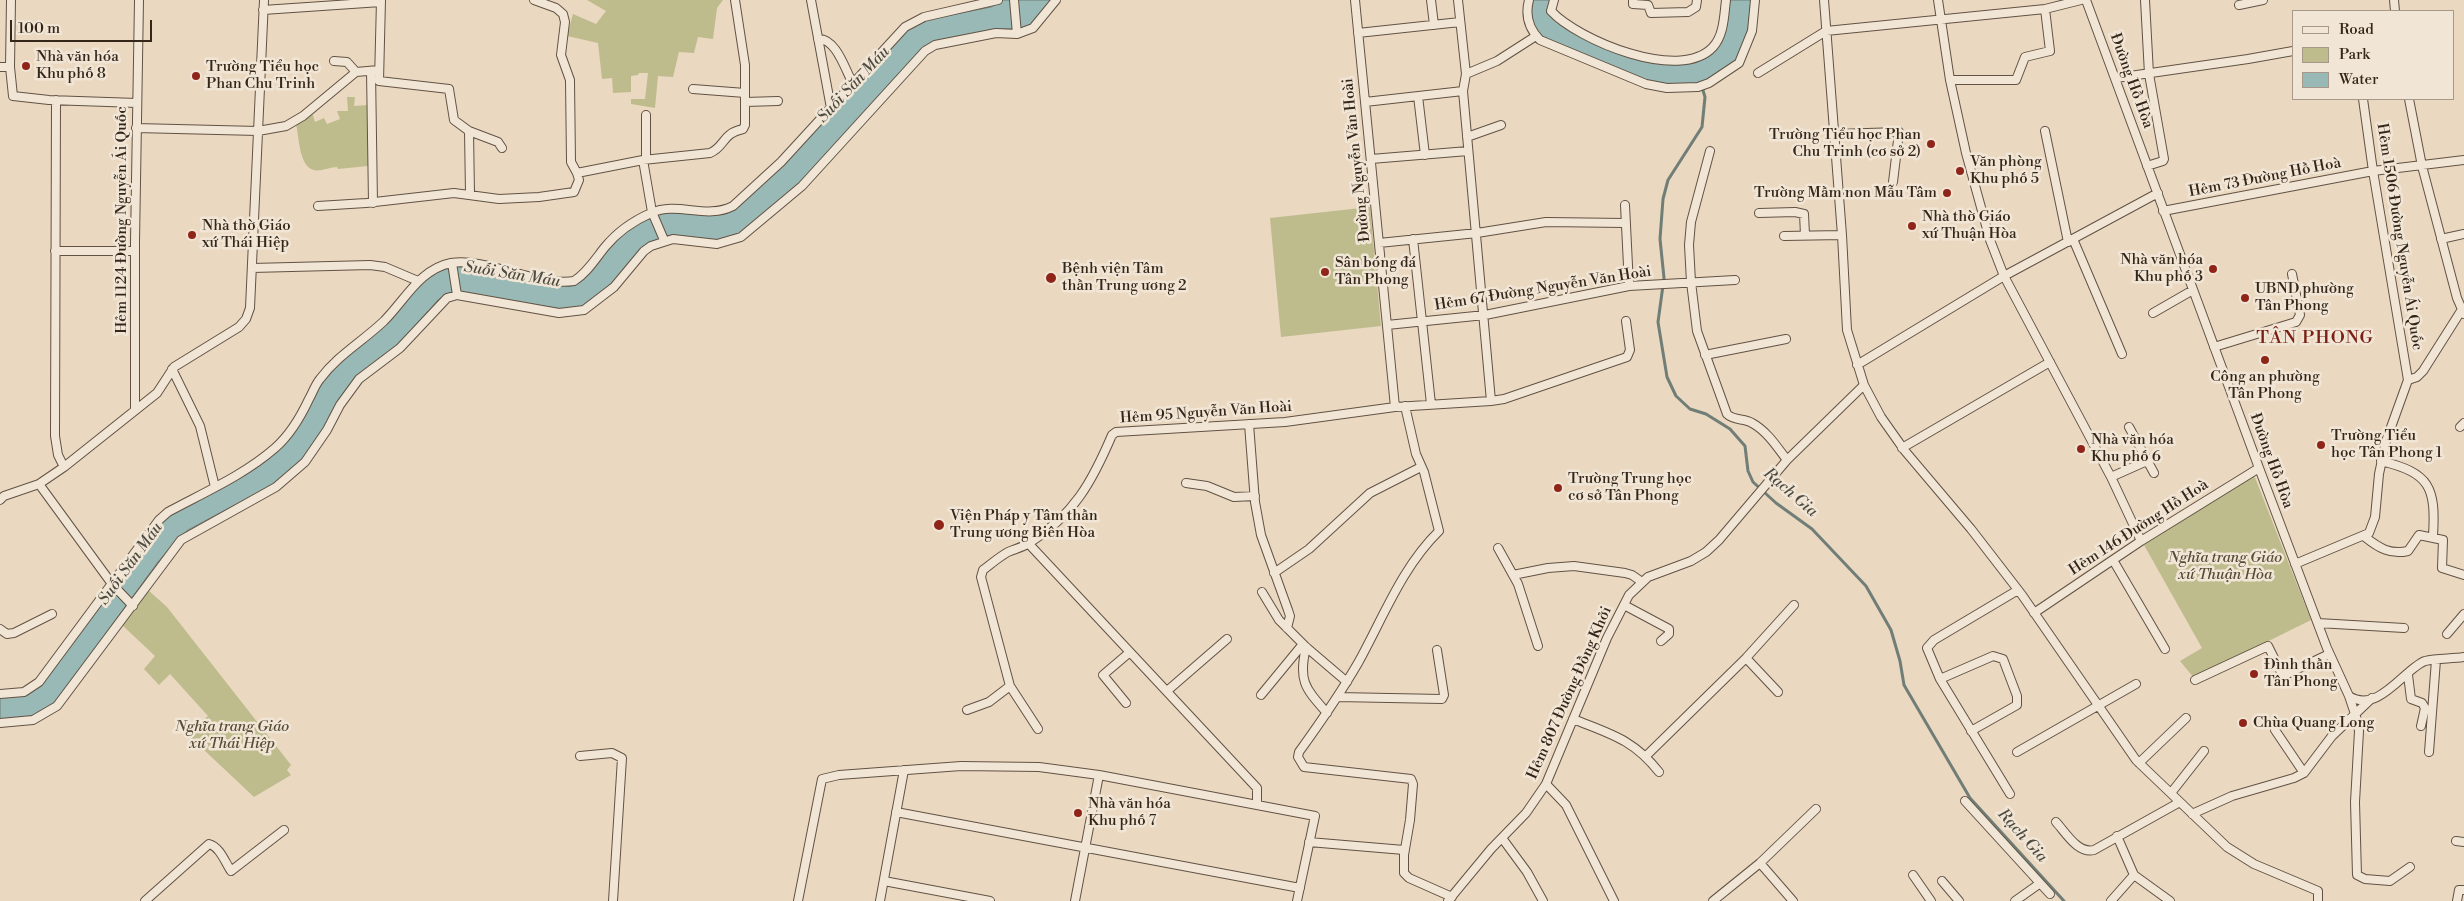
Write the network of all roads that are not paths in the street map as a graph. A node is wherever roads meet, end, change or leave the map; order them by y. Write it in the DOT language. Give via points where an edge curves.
graph roads {
  1 [pos="11,0"];
  2 [pos="139,0"];
  3 [pos="264,0"];
  4 [pos="534,0"];
  5 [pos="734,0"];
  6 [pos="811,0"];
  7 [pos="998,0"];
  8 [pos="1014,0"];
  9 [pos="1056,0"];
  10 [pos="1355,0"];
  11 [pos="1431,0"];
  12 [pos="1458,0"];
  13 [pos="1530,0"];
  14 [pos="1554,0"];
  15 [pos="1633,0"];
  16 [pos="1697,0"];
  17 [pos="1726,0"];
  18 [pos="1755,0"];
  19 [pos="1824,0"];
  20 [pos="1938,0"];
  21 [pos="2081,0"];
  22 [pos="2086,0"];
  23 [pos="2145,0"];
  24 [pos="2263,0"];
  25 [pos="381,1"];
  26 [pos="2239,5"];
  27 [pos="2046,9"];
  28 [pos="263,10"];
  29 [pos="1941,20"];
  30 [pos="1460,22"];
  31 [pos="1434,25"];
  32 [pos="1826,31"];
  33 [pos="1358,33"];
  34 [pos="1017,34"];
  35 [pos="1536,36"];
  36 [pos="818,39"];
  37 [pos="2292,51"];
  38 [pos="334,61"];
  39 [pos="0,67"];
  40 [pos="10,67"];
  41 [pos="375,70"];
  42 [pos="356,72"];
  43 [pos="1758,72"];
  44 [pos="1466,74"];
  45 [pos="2149,74"];
  46 [pos="2116,78"];
  47 [pos="1950,80"];
  48 [pos="853,84"];
  49 [pos="693,89"];
  50 [pos="1463,91"];
  51 [pos="745,93"];
  52 [pos="1418,96"];
  53 [pos="56,100"];
  54 [pos="2363,100"];
  55 [pos="2409,100"];
  56 [pos="778,101"];
  57 [pos="745,102"];
  58 [pos="1365,102"];
  59 [pos="137,103"];
  60 [pos="831,108"];
  61 [pos="646,115"];
  62 [pos="1502,125"];
  63 [pos="136,128"];
  64 [pos="258,131"];
  65 [pos="469,131"];
  66 [pos="2045,131"];
  67 [pos="1835,134"];
  68 [pos="1467,137"];
  69 [pos="502,148"];
  70 [pos="1468,151"];
  71 [pos="1710,151"];
  72 [pos="1425,154"];
  73 [pos="1370,159"];
  74 [pos="644,160"];
  75 [pos="2464,160"];
  76 [pos="2147,166"];
  77 [pos="2422,166"];
  78 [pos="2372,171"];
  79 [pos="577,173"];
  80 [pos="1893,182"];
  81 [pos="2158,193"];
  82 [pos="470,194"];
  83 [pos="373,203"];
  84 [pos="1625,205"];
  85 [pos="318,206"];
  86 [pos="652,212"];
  87 [pos="2163,212"];
  88 [pos="1758,213"];
  89 [pos="1625,223"];
  90 [pos="1477,232"];
  91 [pos="2464,234"];
  92 [pos="1842,235"];
  93 [pos="1784,236"];
  94 [pos="1805,236"];
  95 [pos="1413,239"];
  96 [pos="2441,239"];
  97 [pos="664,240"];
  98 [pos="2070,240"];
  99 [pos="1379,243"];
  100 [pos="55,251"];
  101 [pos="135,251"];
  102 [pos="452,263"];
  103 [pos="252,268"];
  104 [pos="2292,274"];
  105 [pos="2004,276"];
  106 [pos="1735,280"];
  107 [pos="418,281"];
  108 [pos="1691,282"];
  109 [pos="1629,286"];
  110 [pos="2193,290"];
  111 [pos="456,295"];
  112 [pos="2153,313"];
  113 [pos="2462,313"];
  114 [pos="1484,315"];
  115 [pos="1626,321"];
  116 [pos="1422,322"];
  117 [pos="1387,325"];
  118 [pos="1786,338"];
  119 [pos="2214,347"];
  120 [pos="2122,354"];
  121 [pos="1705,355"];
  122 [pos="2050,362"];
  123 [pos="1857,365"];
  124 [pos="172,369"];
  125 [pos="2408,380"];
  126 [pos="1864,385"];
  127 [pos="1491,401"];
  128 [pos="1431,404"];
  129 [pos="1405,406"];
  130 [pos="1395,407"];
  131 [pos="135,410"];
  132 [pos="1249,424"];
  133 [pos="2129,426"];
  134 [pos="1902,448"];
  135 [pos="1787,460"];
  136 [pos="2147,460"];
  137 [pos="2381,461"];
  138 [pos="64,467"];
  139 [pos="1421,467"];
  140 [pos="2259,468"];
  141 [pos="2154,473"];
  142 [pos="2112,477"];
  143 [pos="1186,482"];
  144 [pos="40,484"];
  145 [pos="215,487"];
  146 [pos="1255,496"];
  147 [pos="0,500"];
  148 [pos="2365,536"];
  149 [pos="2433,536"];
  150 [pos="2141,541"];
  151 [pos="1028,543"];
  152 [pos="1498,548"];
  153 [pos="2113,560"];
  154 [pos="2295,564"];
  155 [pos="1274,574"];
  156 [pos="1514,574"];
  157 [pos="2464,575"];
  158 [pos="1642,582"];
  159 [pos="112,584"];
  160 [pos="2018,590"];
  161 [pos="1262,592"];
  162 [pos="1624,604"];
  163 [pos="1794,605"];
  164 [pos="132,606"];
  165 [pos="2034,613"];
  166 [pos="52,614"];
  167 [pos="2464,614"];
  168 [pos="2318,623"];
  169 [pos="1287,628"];
  170 [pos="2404,628"];
  171 [pos="0,629"];
  172 [pos="2447,634"];
  173 [pos="1227,639"];
  174 [pos="1661,641"];
  175 [pos="1304,646"];
  176 [pos="1538,646"];
  177 [pos="2165,649"];
  178 [pos="1437,650"];
  179 [pos="1130,652"];
  180 [pos="2330,654"];
  181 [pos="2464,657"];
  182 [pos="1746,658"];
  183 [pos="2436,660"];
  184 [pos="2408,675"];
  185 [pos="1940,679"];
  186 [pos="2195,680"];
  187 [pos="1346,682"];
  188 [pos="2136,684"];
  189 [pos="1010,686"];
  190 [pos="1167,691"];
  191 [pos="1778,692"];
  192 [pos="0,694"];
  193 [pos="1262,695"];
  194 [pos="2350,696"];
  195 [pos="1337,697"];
  196 [pos="2372,698"];
  197 [pos="1126,703"];
  198 [pos="2098,707"];
  199 [pos="967,710"];
  200 [pos="1327,713"];
  201 [pos="2356,714"];
  202 [pos="2186,718"];
  203 [pos="1573,719"];
  204 [pos="0,723"];
  205 [pos="2421,726"];
  206 [pos="1038,729"];
  207 [pos="2275,730"];
  208 [pos="1971,731"];
  209 [pos="2204,751"];
  210 [pos="2017,752"];
  211 [pos="2429,752"];
  212 [pos="580,756"];
  213 [pos="1646,756"];
  214 [pos="2139,763"];
  215 [pos="904,770"];
  216 [pos="1659,772"];
  217 [pos="2304,773"];
  218 [pos="1099,775"];
  219 [pos="1546,784"];
  220 [pos="2171,793"];
  221 [pos="2010,794"];
  222 [pos="1965,801"];
  223 [pos="2180,802"];
  224 [pos="1257,805"];
  225 [pos="1816,808"];
  226 [pos="896,812"];
  227 [pos="2192,814"];
  228 [pos="2056,822"];
  229 [pos="284,830"];
  230 [pos="2117,836"];
  231 [pos="1502,838"];
  232 [pos="1309,842"];
  233 [pos="1085,848"];
  234 [pos="1404,850"];
  235 [pos="1760,863"];
  236 [pos="2410,867"];
  237 [pos="1912,875"];
  238 [pos="2134,875"];
  239 [pos="884,881"];
  240 [pos="1942,881"];
  241 [pos="2039,884"];
  242 [pos="1300,888"];
  243 [pos="2464,890"];
  244 [pos="2050,894"];
  245 [pos="2161,895"];
  246 [pos="1450,899"];
  247 [pos="145,901"];
  248 [pos="614,901"];
  249 [pos="798,901"];
  250 [pos="880,901"];
  251 [pos="990,901"];
  252 [pos="1075,901"];
  253 [pos="1297,901"];
  254 [pos="1543,901"];
  255 [pos="1614,901"];
  256 [pos="1713,901"];
  257 [pos="1793,901"];
  258 [pos="1931,901"];
  259 [pos="1959,901"];
  260 [pos="2015,901"];
  261 [pos="2111,901"];
  262 [pos="2155,901"];
  263 [pos="2170,901"];
  264 [pos="2318,901"];
  265 [pos="2457,901"];
  1 -- 40 [label="street"];
  2 -- 59 [label="street, Hẻm 1124 Đường Nguyễn Ái Quốc"];
  3 -- 28 [label="street"];
  4 -- 79 [label="street" via="556,8 566,22 561,55 570,80 571,162"];
  5 -- 51 [label="street" via="746,65"];
  6 -- 36 [label="street"];
  7 -- 48 [label="street" via="915,20"];
  8 -- 34 [label="street"];
  9 -- 34 [label="street" via="1033,28"];
  10 -- 33 [label="street, Đường Nguyễn Văn Hoài"];
  11 -- 31 [label="street"];
  12 -- 30 [label="street"];
  13 -- 35 [label="street" via="1528,19"];
  14 -- 17 [label="street" via="1550,11 1584,34 1651,60 1679,60 1692,59 1712,48 1720,36"];
  15 -- 16 [label="street" via="1633,4 1648,5 1651,13 1690,12 1696,7"];
  18 -- 35 [label="street" via="1752,31 1739,63 1698,87 1667,88 1646,84"];
  19 -- 32 [label="street"];
  20 -- 29 [label="street"];
  21 -- 27 [label="street"];
  22 -- 46 [label="street, Đường Hồ Hòa"];
  23 -- 45 [label="street"];
  24 -- 26 [label="street"];
  25 -- 28 [label="street"];
  25 -- 41 [label="street"];
  27 -- 29 [label="street"];
  27 -- 47 [label="street" via="2050,51 2025,57 2016,80"];
  28 -- 64 [label="street"];
  29 -- 32 [label="street"];
  29 -- 47 [label="street"];
  30 -- 31 [label="street"];
  30 -- 44 [label="street"];
  31 -- 33 [label="street"];
  32 -- 43 [label="street"];
  32 -- 67 [label="street"];
  33 -- 58 [label="street, Đường Nguyễn Văn Hoài"];
  34 -- 97 [label="street" via="996,33 935,45 925,51 802,186 749,232 717,244"];
  35 -- 44 [label="street" via="1497,61"];
  36 -- 48 [label="street" via="825,38 832,43"];
  36 -- 60 [label="street"];
  37 -- 45 [label="street"];
  38 -- 42 [label="street" via="347,62"];
  39 -- 40 [label="street"];
  40 -- 53 [label="street" via="13,96"];
  41 -- 42 [label="street"];
  41 -- 65 [label="street" via="381,83 449,89 454,120"];
  41 -- 83 [label="street"];
  42 -- 64 [label="street" via="293,122"];
  44 -- 50 [label="street"];
  45 -- 46 [label="street"];
  45 -- 76 [label="street" via="2164,159"];
  46 -- 76 [label="street, Đường Hồ Hòa"];
  47 -- 105 [label="street" via="1985,225"];
  48 -- 60 [label="street"];
  49 -- 51 [label="street"];
  50 -- 52 [label="street"];
  50 -- 68 [label="street"];
  51 -- 57 [label="street"];
  52 -- 58 [label="street"];
  52 -- 72 [label="street"];
  53 -- 59 [label="street"];
  53 -- 100 [label="street"];
  54 -- 78 [label="street, Hẻm 1506 Đường Nguyễn Ái Quốc"];
  55 -- 77 [label="street"];
  56 -- 57 [label="street"];
  57 -- 74 [label="street" via="743,129 726,135 717,150"];
  58 -- 73 [label="street, Đường Nguyễn Văn Hoài"];
  59 -- 63 [label="street, Hẻm 1124 Đường Nguyễn Ái Quốc"];
  60 -- 86 [label="street" via="782,162 734,206 714,213 677,209"];
  61 -- 74 [label="street"];
  62 -- 68 [label="street"];
  63 -- 64 [label="street"];
  63 -- 101 [label="street, Hẻm 1124 Đường Nguyễn Ái Quốc"];
  64 -- 103 [label="street"];
  65 -- 69 [label="street" via="498,142"];
  65 -- 82 [label="street"];
  66 -- 98 [label="street"];
  67 -- 80 [label="street" via="1899,132"];
  67 -- 92 [label="street"];
  68 -- 70 [label="street"];
  70 -- 72 [label="street"];
  70 -- 90 [label="street"];
  71 -- 108 [label="street" via="1691,222"];
  72 -- 73 [label="street"];
  73 -- 99 [label="street, Đường Nguyễn Văn Hoài"];
  74 -- 79 [label="street"];
  74 -- 86 [label="street"];
  75 -- 77 [label="street, Hẻm 73 Đường Hồ Hoà"];
  76 -- 81 [label="street, Đường Hồ Hòa"];
  77 -- 78 [label="street, Hẻm 73 Đường Hồ Hoà"];
  77 -- 96 [label="street"];
  78 -- 87 [label="street, Hẻm 73 Đường Hồ Hoà"];
  78 -- 125 [label="street, Hẻm 1506 Đường Nguyễn Ái Quốc"];
  79 -- 82 [label="street" via="577,187 569,193 499,199"];
  81 -- 87 [label="street, Đường Hồ Hòa"];
  81 -- 98 [label="street"];
  82 -- 83 [label="street"];
  83 -- 85 [label="street"];
  84 -- 89 [label="street"];
  86 -- 97 [label="street"];
  86 -- 102 [label="street" via="620,231 574,281"];
  87 -- 110 [label="street, Đường Hồ Hòa"];
  88 -- 94 [label="street" via="1804,214"];
  89 -- 90 [label="street" via="1546,222"];
  89 -- 109 [label="street"];
  90 -- 95 [label="street"];
  90 -- 114 [label="street"];
  91 -- 96 [label="street"];
  92 -- 94 [label="street"];
  92 -- 123 [label="street" via="1845,312"];
  93 -- 94 [label="street"];
  95 -- 99 [label="street"];
  95 -- 116 [label="street"];
  96 -- 113 [label="street"];
  97 -- 111 [label="street" via="644,251 614,286 584,310 559,313"];
  98 -- 105 [label="street"];
  98 -- 120 [label="street"];
  99 -- 117 [label="street, Đường Nguyễn Văn Hoài"];
  100 -- 101 [label="street"];
  100 -- 138 [label="street" via="55,436 58,456"];
  101 -- 131 [label="street, Hẻm 1124 Đường Nguyễn Ái Quốc"];
  102 -- 107 [label="street"];
  102 -- 111 [label="street"];
  103 -- 107 [label="street" via="370,265 385,267"];
  103 -- 124 [label="street" via="250,308 246,319 239,327"];
  104 -- 119 [label="street" via="2300,315 2296,322"];
  105 -- 122 [label="street"];
  105 -- 123 [label="street"];
  106 -- 108 [label="street, Hẻm 67 Đường Nguyễn Văn Hoài"];
  107 -- 145 [label="street" via="382,322 332,364 314,387 292,429 276,447 244,471"];
  108 -- 109 [label="street, Hẻm 67 Đường Nguyễn Văn Hoài"];
  108 -- 121 [label="street" via="1694,316"];
  109 -- 114 [label="street, Hẻm 67 Đường Nguyễn Văn Hoài"];
  110 -- 112 [label="street"];
  110 -- 119 [label="street, Đường Hồ Hòa"];
  111 -- 164 [label="street" via="441,302 400,348 359,379 305,462 276,487 181,540"];
  113 -- 125 [label="street" via="2423,371 2417,378"];
  114 -- 116 [label="street, Hẻm 67 Đường Nguyễn Văn Hoài"];
  114 -- 127 [label="street"];
  115 -- 127 [label="street, Hẻm 95 Nguyễn Văn Hoài" via="1630,350 1627,357"];
  116 -- 117 [label="street, Hẻm 67 Đường Nguyễn Văn Hoài"];
  116 -- 128 [label="street"];
  117 -- 130 [label="street, Đường Nguyễn Văn Hoài"];
  118 -- 121 [label="street"];
  119 -- 140 [label="street, Đường Hồ Hòa"];
  121 -- 135 [label="street" via="1727,414 1759,428"];
  122 -- 134 [label="street"];
  122 -- 142 [label="street"];
  123 -- 126 [label="street"];
  124 -- 131 [label="street" via="160,391"];
  124 -- 145 [label="street" via="198,422"];
  125 -- 137 [label="street"];
  126 -- 134 [label="street"];
  126 -- 135 [label="street"];
  127 -- 128 [label="street, Hẻm 95 Nguyễn Văn Hoài"];
  128 -- 129 [label="street, Hẻm 95 Nguyễn Văn Hoài"];
  129 -- 130 [label="street, Hẻm 95 Nguyễn Văn Hoài"];
  129 -- 139 [label="street"];
  130 -- 132 [label="street, Hẻm 95 Nguyễn Văn Hoài"];
  131 -- 138 [label="street"];
  132 -- 146 [label="street"];
  132 -- 151 [label="street, Hẻm 95 Nguyễn Văn Hoài" via="1116,432 1078,502"];
  133 -- 136 [label="street"];
  134 -- 160 [label="street"];
  135 -- 158 [label="street, Hẻm 807 Đường Đồng Khởi" via="1706,552"];
  136 -- 141 [label="street"];
  136 -- 142 [label="street"];
  137 -- 148 [label="street" via="2375,518 2373,527"];
  137 -- 149 [label="street" via="2407,467 2430,488 2434,506"];
  138 -- 144 [label="street"];
  139 -- 155 [label="street" via="1370,493 1309,549"];
  139 -- 187 [label="street" via="1439,531 1422,546"];
  140 -- 150 [label="street, Hẻm 146 Đường Hồ Hoà"];
  140 -- 154 [label="street, Đường Hồ Hòa"];
  142 -- 150 [label="street"];
  143 -- 146 [label="street" via="1234,497"];
  144 -- 147 [label="street"];
  144 -- 159 [label="street"];
  145 -- 159 [label="street" via="159,520"];
  146 -- 155 [label="street" via="1261,534"];
  148 -- 149 [label="street" via="2380,548 2398,552 2410,549 2419,535"];
  148 -- 154 [label="street"];
  149 -- 157 [label="street" via="2444,541 2442,568"];
  150 -- 153 [label="street, Hẻm 146 Đường Hồ Hoà"];
  151 -- 179 [label="street"];
  151 -- 189 [label="street, Hẻm 95 Nguyễn Văn Hoài" via="1006,553 981,572"];
  152 -- 156 [label="street"];
  153 -- 165 [label="street, Hẻm 146 Đường Hồ Hoà"];
  153 -- 177 [label="street"];
  154 -- 168 [label="street, Đường Hồ Hòa"];
  155 -- 169 [label="street" via="1290,616"];
  156 -- 158 [label="street" via="1574,566 1625,573"];
  156 -- 176 [label="street"];
  158 -- 162 [label="street, Hẻm 807 Đường Đồng Khởi"];
  159 -- 164 [label="street"];
  159 -- 192 [label="street" via="39,682 24,692"];
  160 -- 165 [label="street"];
  160 -- 185 [label="street" via="1928,644 1928,654"];
  161 -- 169 [label="street"];
  162 -- 174 [label="street" via="1669,629 1669,634"];
  162 -- 203 [label="street, Hẻm 807 Đường Đồng Khởi"];
  163 -- 182 [label="street"];
  164 -- 204 [label="street" via="56,706 33,720"];
  165 -- 198 [label="street"];
  166 -- 171 [label="street" via="14,633 7,634"];
  167 -- 172 [label="street"];
  168 -- 170 [label="street"];
  168 -- 180 [label="street, Đường Hồ Hòa"];
  169 -- 175 [label="street"];
  173 -- 190 [label="street"];
  175 -- 187 [label="street"];
  175 -- 193 [label="street"];
  175 -- 200 [label="street" via="1302,675 1306,689"];
  178 -- 195 [label="street" via="1442,699"];
  179 -- 190 [label="street"];
  179 -- 197 [label="street" via="1103,675"];
  180 -- 186 [label="street" via="2283,676 2268,646"];
  180 -- 194 [label="street, Đường Hồ Hòa"];
  181 -- 183 [label="street"];
  182 -- 191 [label="street"];
  182 -- 213 [label="street"];
  183 -- 184 [label="street" via="2425,662"];
  183 -- 211 [label="street"];
  184 -- 196 [label="street"];
  184 -- 205 [label="street" via="2409,697 2425,708"];
  185 -- 208 [label="street"];
  185 -- 208 [label="street" via="1993,656 2003,658 2017,696 2017,705"];
  187 -- 195 [label="street"];
  188 -- 198 [label="street"];
  189 -- 199 [label="street" via="989,702"];
  189 -- 206 [label="street"];
  190 -- 224 [label="street" via="1257,788"];
  194 -- 196 [label="street" via="2358,700"];
  194 -- 201 [label="street, Đường Hồ Hòa"];
  195 -- 200 [label="street"];
  196 -- 201 [label="street"];
  198 -- 210 [label="street"];
  198 -- 214 [label="street"];
  200 -- 234 [label="street" via="1299,752 1301,764 1318,769 1411,779 1410,820"];
  201 -- 217 [label="street" via="2332,736"];
  201 -- 236 [label="street, Đường Hồ Hòa" via="2359,727 2355,802 2357,875 2365,879 2390,881"];
  202 -- 214 [label="street"];
  203 -- 213 [label="street" via="1624,740"];
  203 -- 219 [label="street, Hẻm 807 Đường Đồng Khởi"];
  207 -- 217 [label="street"];
  208 -- 221 [label="street"];
  209 -- 220 [label="street"];
  212 -- 248 [label="street" via="612,753 622,758"];
  213 -- 216 [label="street"];
  214 -- 220 [label="street"];
  215 -- 218 [label="street" via="1020,766"];
  215 -- 226 [label="street"];
  215 -- 249 [label="street" via="822,779"];
  217 -- 227 [label="street" via="2232,796"];
  218 -- 224 [label="street"];
  218 -- 233 [label="street"];
  219 -- 231 [label="street, Hẻm 807 Đường Đồng Khởi"];
  219 -- 255 [label="street" via="1566,806"];
  220 -- 223 [label="street"];
  222 -- 241 [label="street"];
  223 -- 227 [label="street"];
  223 -- 230 [label="street"];
  224 -- 232 [label="street" via="1315,816"];
  225 -- 235 [label="street"];
  226 -- 233 [label="street"];
  226 -- 239 [label="street"];
  227 -- 264 [label="street" via="2218,840 2244,859 2318,891"];
  228 -- 230 [label="street" via="2087,852"];
  229 -- 247 [label="street" via="231,871 220,852 209,844"];
  230 -- 238 [label="street"];
  231 -- 246 [label="street, Hẻm 807 Đường Đồng Khởi"];
  231 -- 254 [label="street"];
  232 -- 234 [label="street"];
  232 -- 242 [label="street"];
  233 -- 242 [label="street"];
  233 -- 252 [label="street"];
  234 -- 246 [label="street" via="1404,873"];
  235 -- 256 [label="street"];
  235 -- 257 [label="street"];
  237 -- 258 [label="street"];
  238 -- 245 [label="street"];
  238 -- 261 [label="street"];
  239 -- 250 [label="street"];
  239 -- 251 [label="street"];
  240 -- 259 [label="street"];
  241 -- 244 [label="street"];
  241 -- 260 [label="street"];
  242 -- 253 [label="street"];
  243 -- 265 [label="street" via="2459,890"];
  245 -- 262 [label="street"];
  245 -- 263 [label="street"];
}
